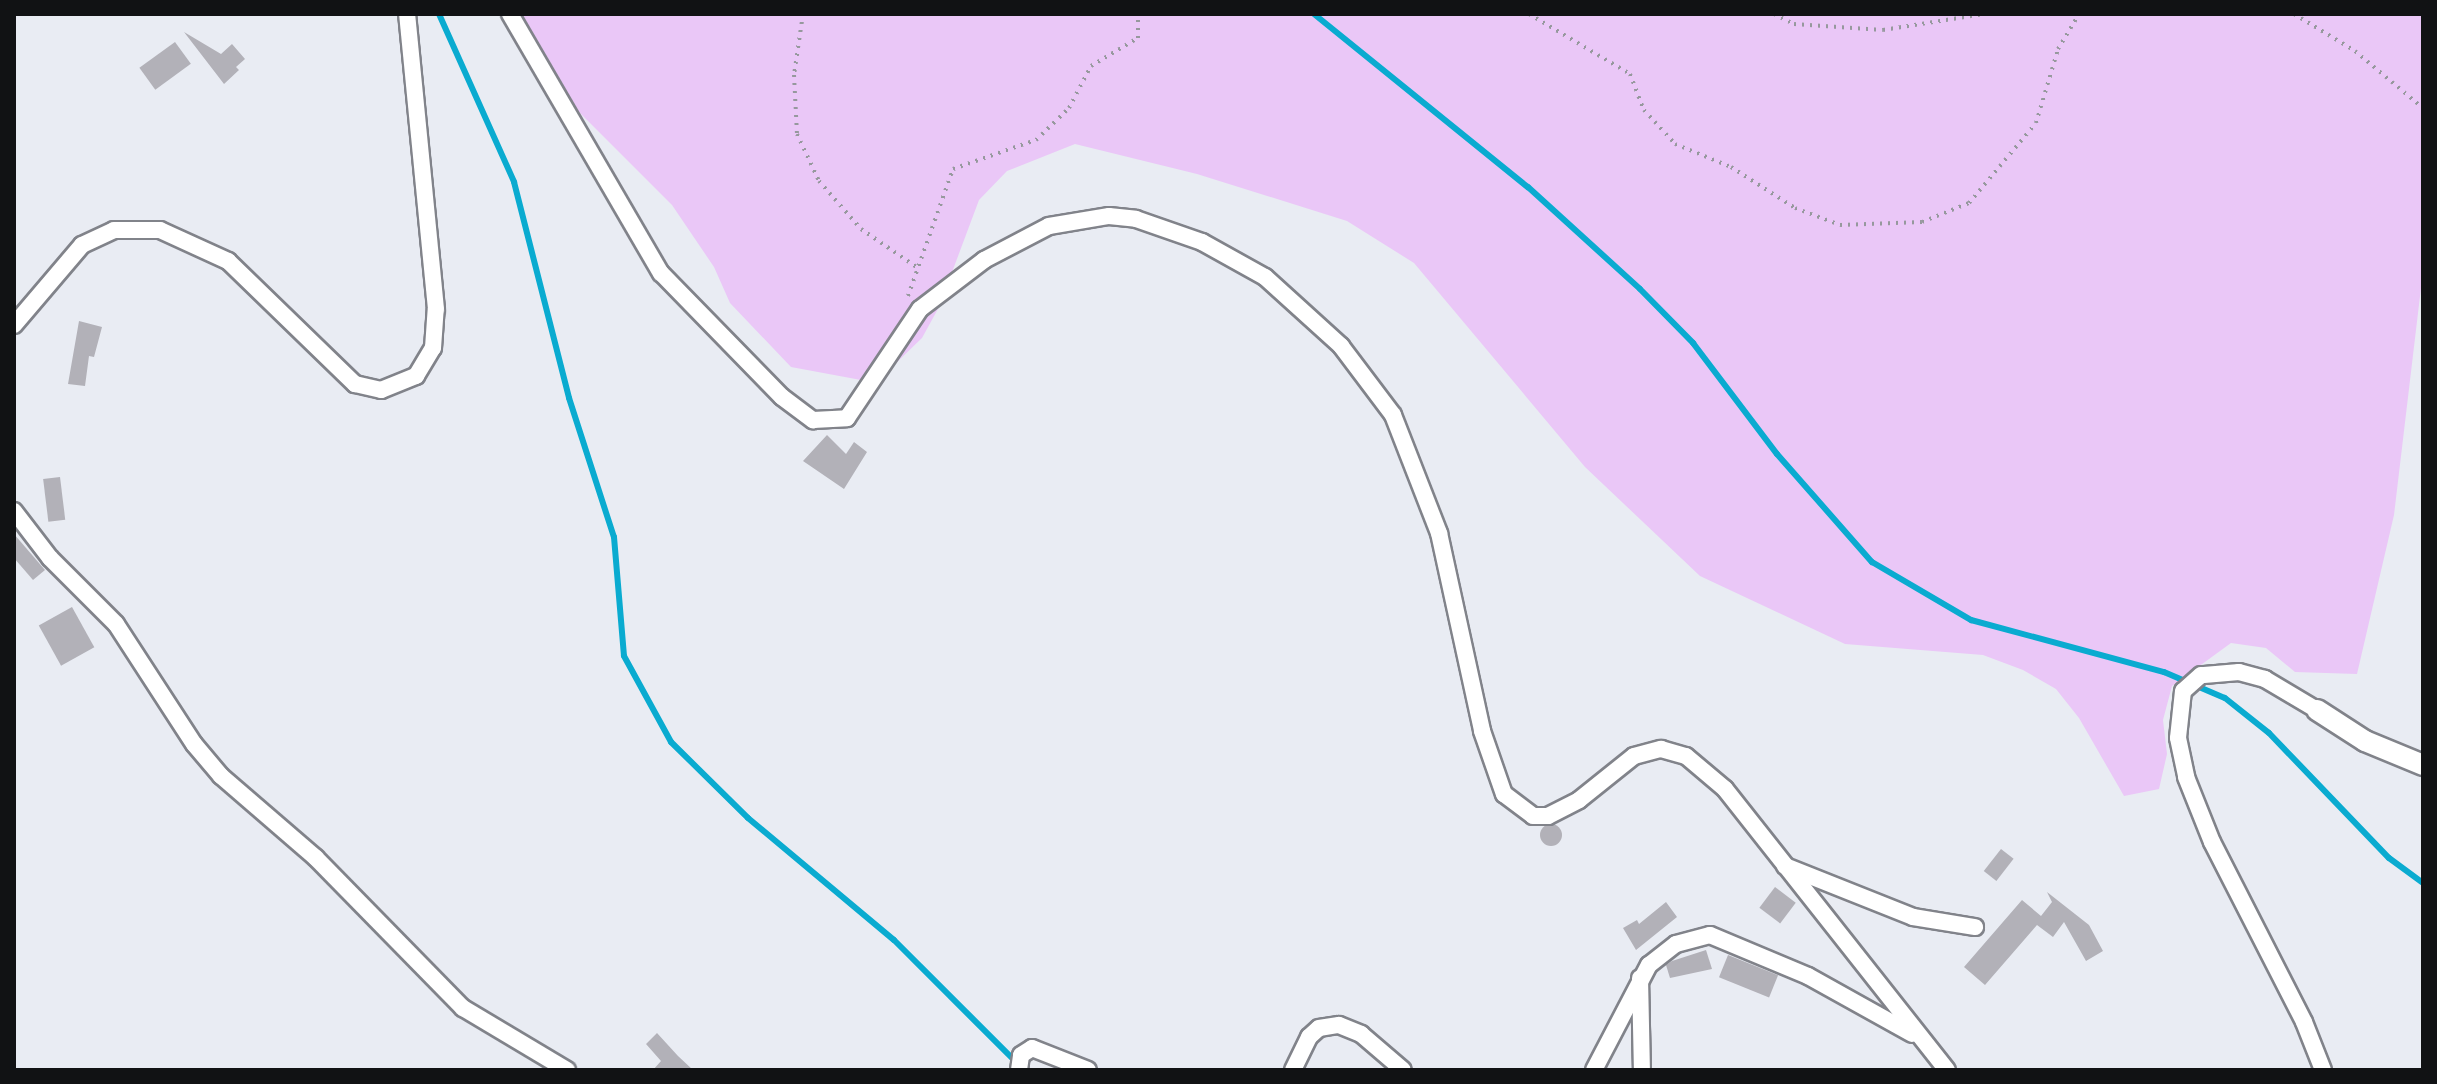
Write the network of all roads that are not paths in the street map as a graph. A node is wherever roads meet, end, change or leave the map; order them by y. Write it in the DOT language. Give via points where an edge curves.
graph roads {
  1 [pos="407,14"];
  2 [pos="510,14"];
  3 [pos="14,325"];
  4 [pos="14,511"];
  5 [pos="2317,710"];
  6 [pos="2423,765"];
  7 [pos="1783,865"];
  8 [pos="1975,927"];
  9 [pos="1640,977"];
  10 [pos="1917,1037"];
  11 [pos="567,1070"];
  12 [pos="1019,1070"];
  13 [pos="1088,1070"];
  14 [pos="1293,1070"];
  15 [pos="1403,1070"];
  16 [pos="1594,1070"];
  17 [pos="1642,1070"];
  18 [pos="1947,1070"];
  19 [pos="2323,1070"];
  1 -- 3 [label="street" via="436,309 433,348 416,376 381,390 355,384 228,261 160,230 114,230 82,245"];
  2 -- 7 [label="street" via="661,273 782,397 813,420 847,418 920,309 984,260 1049,226 1109,216 1136,219 1202,242 1265,277 1341,346 1393,415 1439,533 1482,731 1504,794 1533,816 1548,816 1579,800 1634,756 1672,751 1700,765 1725,789"];
  4 -- 11 [label="street" via="50,558 116,624 221,776 316,858 456,1002"];
  5 -- 6 [label="street" via="2365,741"];
  5 -- 19 [label="street" via="2265,679 2239,672 2201,675 2183,691 2178,738 2186,777 2212,842"];
  7 -- 8 [label="street" via="1900,913"];
  7 -- 10 [label="street"];
  9 -- 10 [label="street" via="1676,944 1710,935 1724,938 1808,976"];
  9 -- 16 [label="street"];
  9 -- 17 [label="street"];
  10 -- 18 [label="street"];
  12 -- 13 [label="street" via="1021,1055 1032,1048"];
  14 -- 15 [label="street" via="1309,1037 1319,1028 1339,1025 1378,1046"];
}
